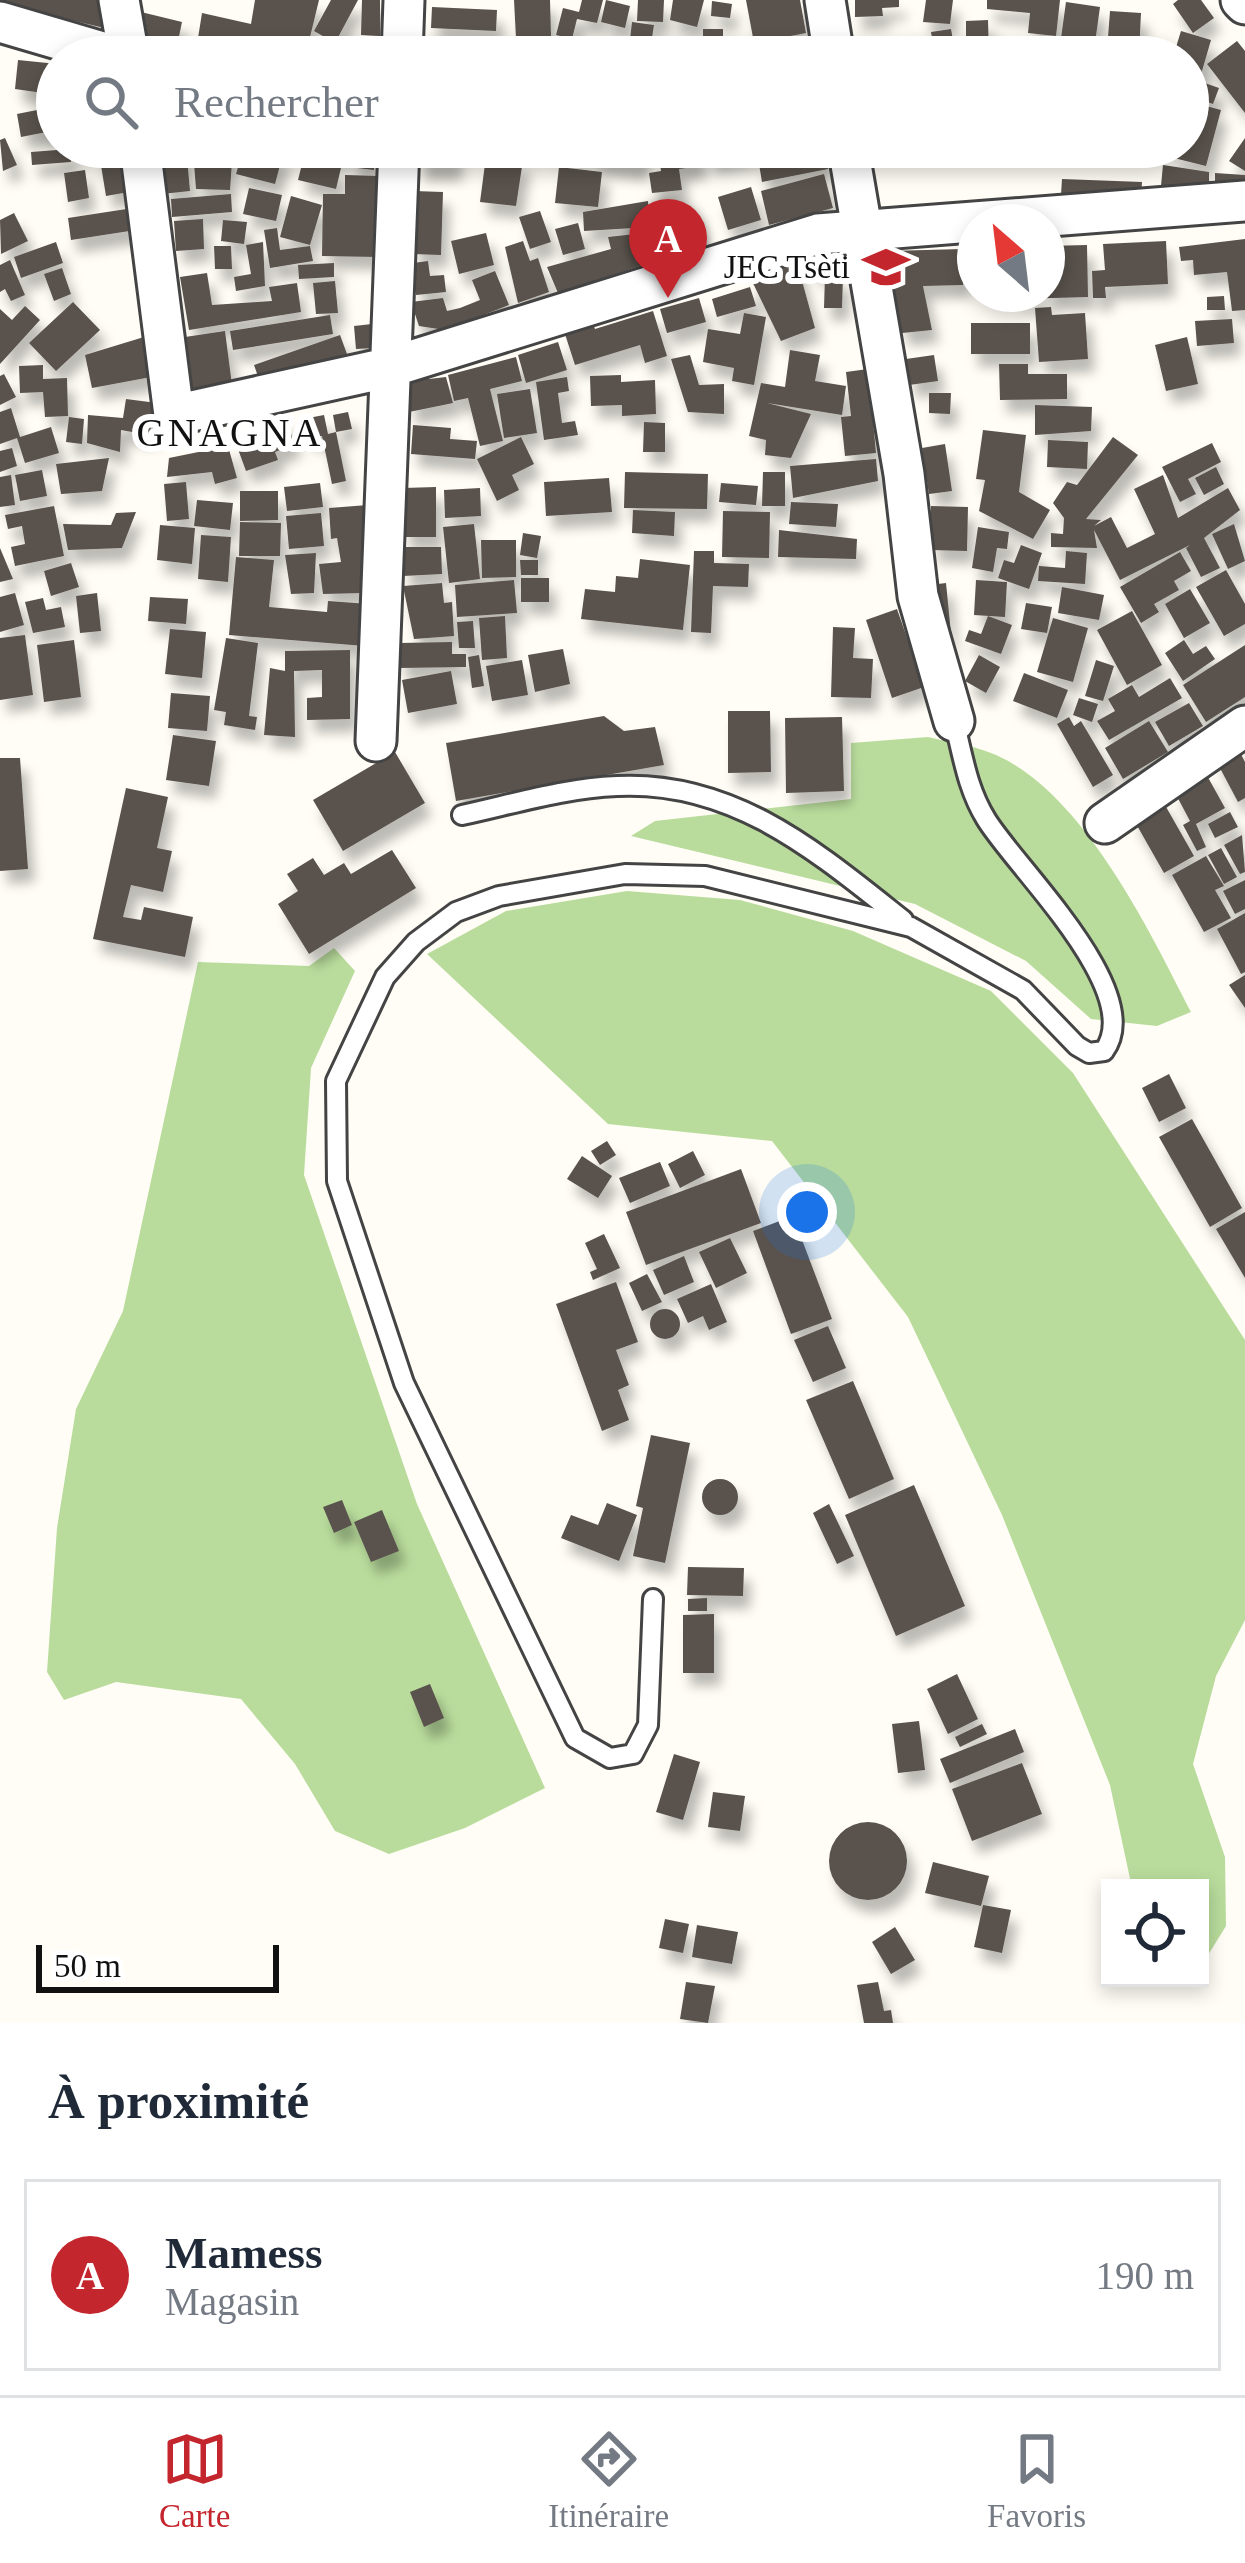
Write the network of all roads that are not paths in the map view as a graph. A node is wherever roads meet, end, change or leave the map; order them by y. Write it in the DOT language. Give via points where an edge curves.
graph roads {
  1 [pos="119,0"];
  2 [pos="404,0"];
  3 [pos="825,0"];
  4 [pos="0,22"];
  5 [pos="48,36"];
  6 [pos="125,36"];
  7 [pos="403,36"];
  8 [pos="831,36"];
  9 [pos="143,168"];
  10 [pos="398,168"];
  11 [pos="851,168"];
  12 [pos="1245,201"];
  13 [pos="861,227"];
  14 [pos="391,367"];
  15 [pos="954,721"];
  16 [pos="1245,726"];
  17 [pos="376,741"];
  18 [pos="462,815"];
  19 [pos="1105,823"];
  20 [pos="911,927"];
  21 [pos="653,1599"];
  1 -- 6 [label="street"];
  2 -- 7 [label="street"];
  3 -- 8 [label="street"];
  4 -- 5 [label="street"];
  9 -- 14 [label="street" via="174,416"];
  10 -- 14 [label="street"];
  11 -- 13 [label="street"];
  12 -- 13 [label="street"];
  13 -- 14 [label="street"];
  13 -- 15 [label="street" via="918,596"];
  14 -- 17 [label="street"];
  15 -- 20 [label="lane" via="967,781 985,817 1076,935 1106,1000 1110,1044 1096,1053 1077,1046 1023,991"];
  16 -- 19 [label="street"];
  18 -- 20 [label="lane" via="614,786 692,791 785,830"];
  20 -- 21 [label="lane" via="670,872 499,896 456,912 385,977 336,1081 337,1181 404,1383 575,1738 610,1758 633,1754 648,1725"];
}
